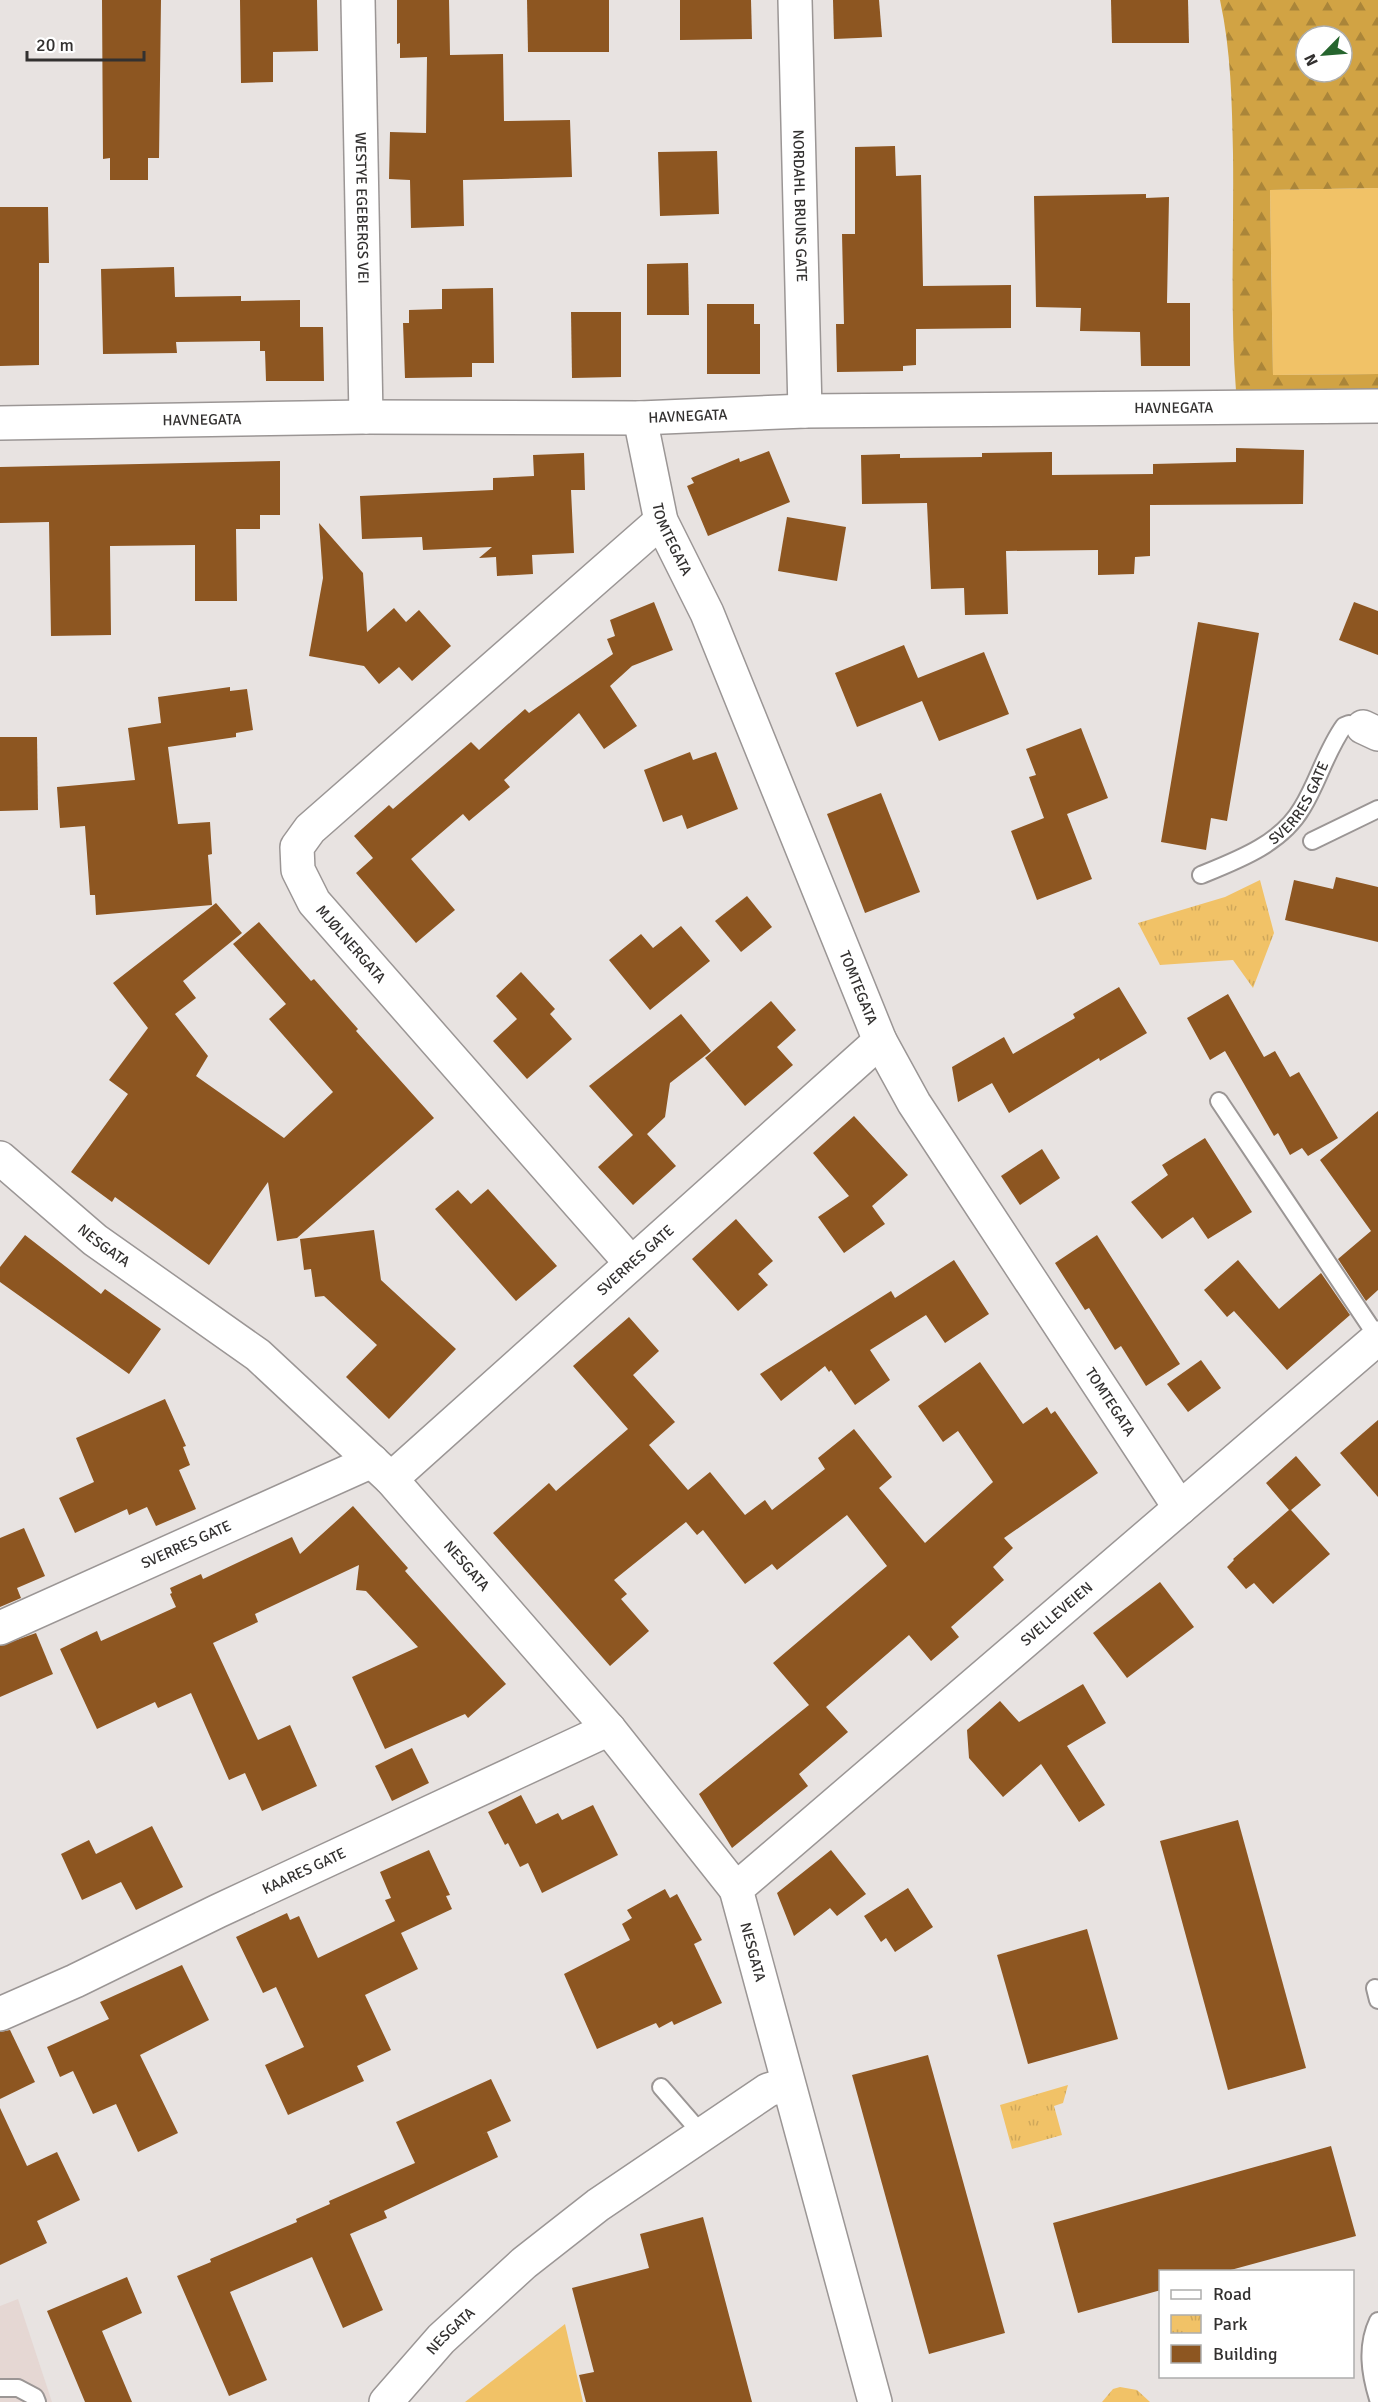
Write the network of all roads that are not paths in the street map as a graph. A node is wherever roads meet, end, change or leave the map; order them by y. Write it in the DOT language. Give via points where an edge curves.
graph roads {
  1 [pos="358,0"];
  2 [pos="795,0"];
  3 [pos="1378,406"];
  4 [pos="806,411"];
  5 [pos="366,417"];
  6 [pos="640,418"];
  7 [pos="0,423"];
  8 [pos="661,520"];
  9 [pos="1370,730"];
  10 [pos="1378,809"];
  11 [pos="1312,841"];
  12 [pos="1200,875"];
  13 [pos="880,1041"];
  14 [pos="1220,1101"];
  15 [pos="0,1158"];
  16 [pos="632,1263"];
  17 [pos="1378,1338"];
  18 [pos="381,1470"];
  19 [pos="1179,1508"];
  20 [pos="0,1628"];
  21 [pos="609,1729"];
  22 [pos="736,1889"];
  23 [pos="0,2014"];
  24 [pos="788,2084"];
  25 [pos="661,2087"];
  26 [pos="701,2133"];
  27 [pos="1378,2321"];
  28 [pos="0,2388"];
  29 [pos="1378,2399"];
  30 [pos="37,2402"];
  31 [pos="386,2402"];
  32 [pos="875,2402"];
  1 -- 5 [label="street, WESTYE EGEBERGS VEI"];
  2 -- 4 [label="street, NORDAHL BRUNS GATE"];
  3 -- 4 [label="street, HAVNEGATA"];
  4 -- 6 [label="street, HAVNEGATA"];
  5 -- 6 [label="street, HAVNEGATA"];
  5 -- 7 [label="street, HAVNEGATA"];
  6 -- 8 [label="street, TOMTEGATA"];
  8 -- 13 [label="street, TOMTEGATA" via="707,613"];
  8 -- 16 [label="street, MJØLNERGATA" via="310,829 297,847 298,870 314,902"];
  9 -- 12 [label="lane, SVERRES GATE" via="1344,726 1290,824 1262,848"];
  10 -- 11 [label="lane"];
  13 -- 16 [label="street, SVERRES GATE"];
  13 -- 19 [label="street, TOMTEGATA" via="914,1103"];
  14 -- 17 [label="lane"];
  15 -- 18 [label="street, NESGATA" via="95,1240 258,1355"];
  16 -- 18 [label="street, SVERRES GATE"];
  17 -- 19 [label="street, SVELLEVEIEN"];
  18 -- 20 [label="street, SVERRES GATE"];
  18 -- 21 [label="street, NESGATA"];
  19 -- 22 [label="street, SVELLEVEIEN"];
  21 -- 22 [label="street, NESGATA"];
  21 -- 23 [label="street, KAARES GATE"];
  22 -- 24 [label="street, NESGATA"];
  24 -- 26 [label="street, NESGATA" via="768,2090"];
  24 -- 32 [label="street, NESGATA"];
  25 -- 26 [label="lane"];
  26 -- 31 [label="street, NESGATA" via="524,2263 441,2339"];
  27 -- 29 [label="lane" via="1370,2352 1371,2376"];
  28 -- 30 [label="lane" via="18,2388"];
}
